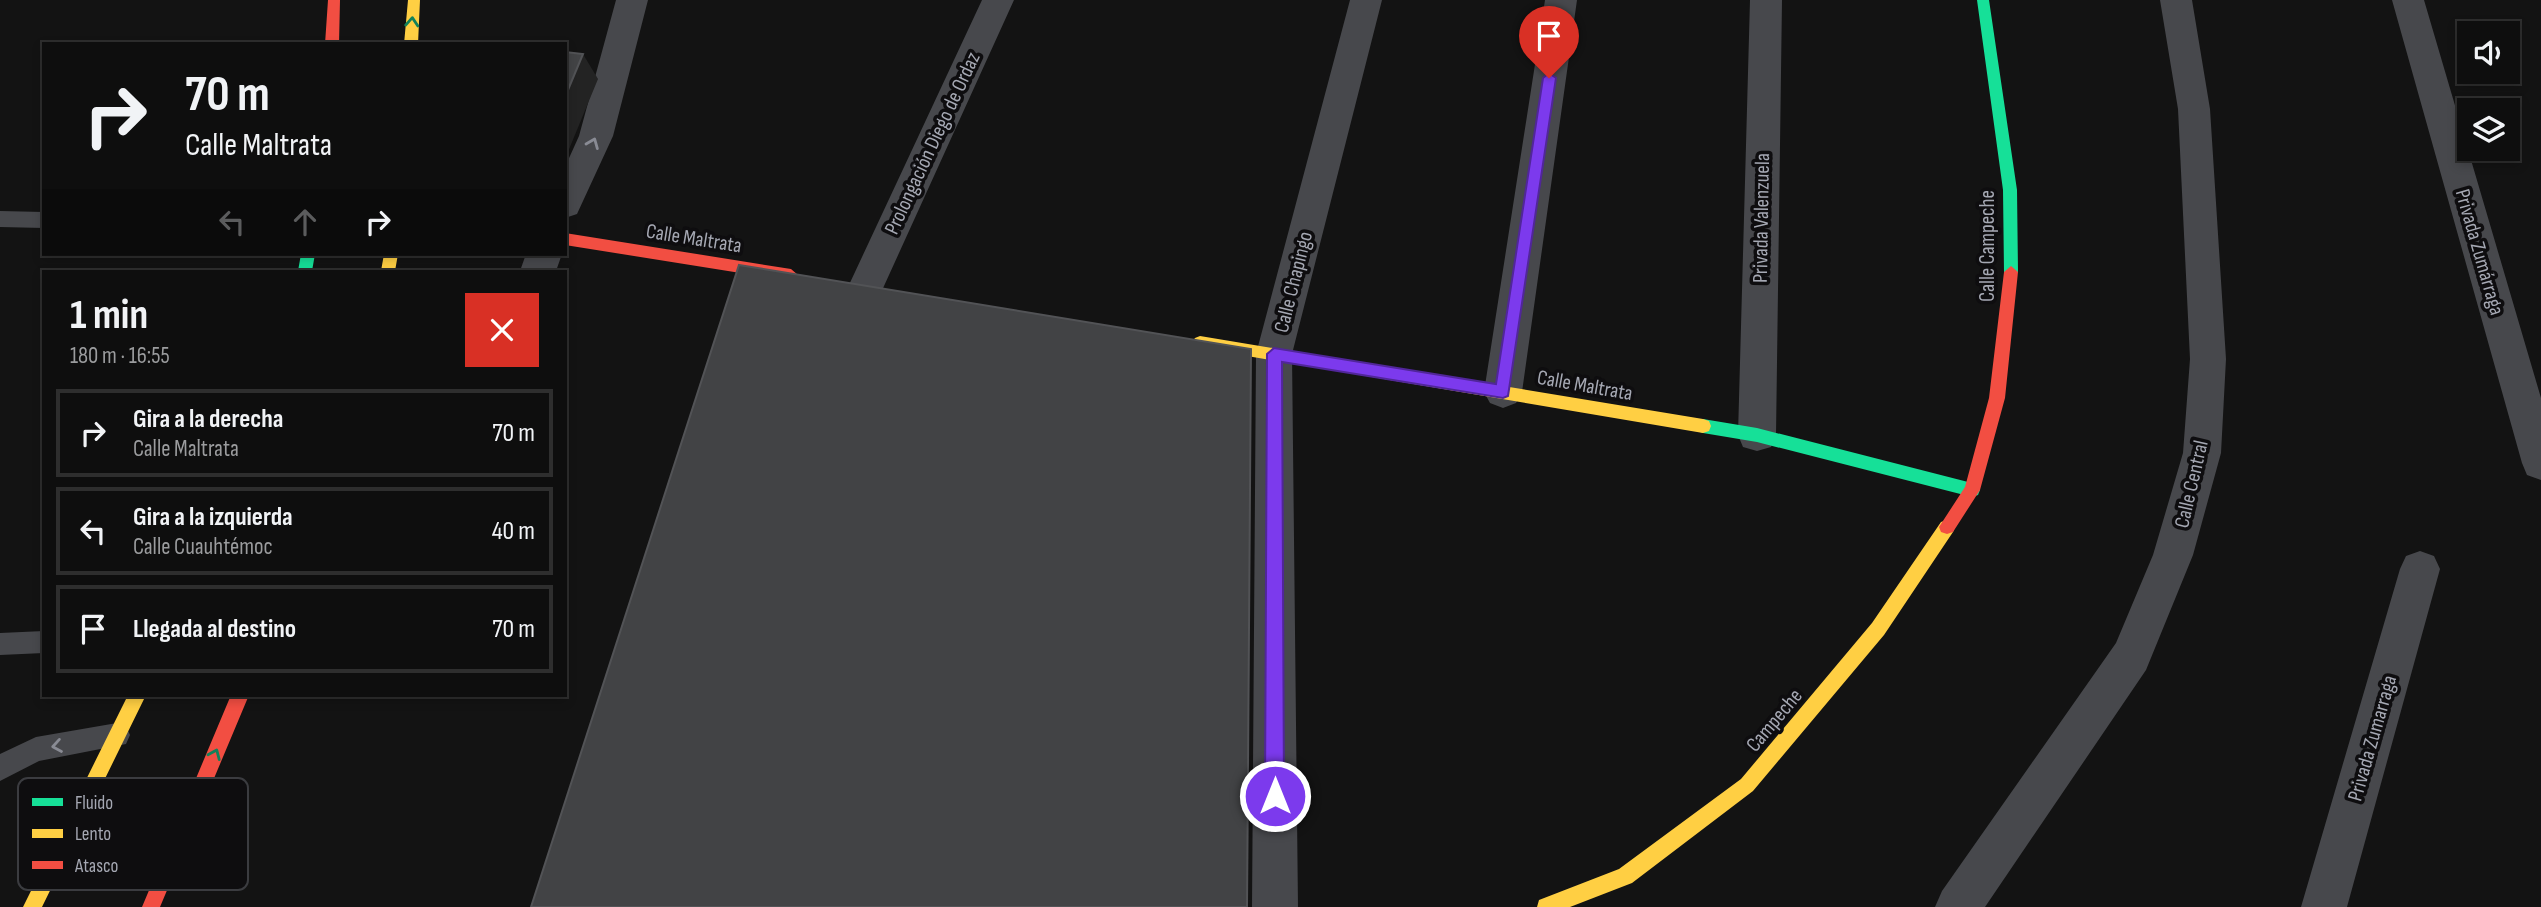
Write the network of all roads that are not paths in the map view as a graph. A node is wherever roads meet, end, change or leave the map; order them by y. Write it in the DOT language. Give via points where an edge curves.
graph roads {
  1 [pos="334,0"];
  2 [pos="414,0"];
  3 [pos="632,0"];
  4 [pos="998,0"];
  5 [pos="1366,0"];
  6 [pos="1561,0"];
  7 [pos="1766,0"];
  8 [pos="1983,0"];
  9 [pos="2176,0"];
  10 [pos="2408,0"];
  11 [pos="332,42"];
  12 [pos="411,42"];
  13 [pos="567,201"];
  14 [pos="0,219"];
  15 [pos="42,220"];
  16 [pos="567,239"];
  17 [pos="811,278"];
  18 [pos="866,287"];
  19 [pos="1179,338"];
  20 [pos="1274,354"];
  21 [pos="1503,392"];
  22 [pos="1756,435"];
  23 [pos="2541,463"];
  24 [pos="1972,490"];
  25 [pos="2420,569"];
  26 [pos="42,642"];
  27 [pos="0,644"];
  28 [pos="136,697"];
  29 [pos="239,697"];
  30 [pos="117,735"];
  31 [pos="0,768"];
  32 [pos="96,778"];
  33 [pos="205,778"];
  34 [pos="40,890"];
  35 [pos="158,890"];
  36 [pos="32,907"];
  37 [pos="151,907"];
  38 [pos="1275,907"];
  39 [pos="1546,907"];
  40 [pos="1958,907"];
  41 [pos="2324,907"];
  1 -- 11 [label="street"];
  12 -- 2 [label="street, one-way"];
  13 -- 3 [label="street, one-way" via="596,136"];
  4 -- 18 [label="street, Prolongación Diego de Ordaz"];
  5 -- 20 [label="street, Calle Chapingo"];
  6 -- 21 [label="street"];
  7 -- 22 [label="street, Privada Valenzuela"];
  8 -- 24 [label="street, Calle Campeche" via="2010,190 2011,287 1997,398"];
  9 -- 40 [label="street, Calle Central" via="2194,109 2208,359 2202,453 2173,555 2131,656"];
  10 -- 23 [label="street, Privada Zumárraga"];
  14 -- 15 [label="lane"];
  16 -- 17 [label="street, Calle Maltrata"];
  19 -- 20 [label="street, Calle Maltrata"];
  20 -- 21 [label="street, Calle Maltrata"];
  20 -- 38 [label="street, Calle Chapingo"];
  21 -- 22 [label="street, Calle Maltrata"];
  22 -- 24 [label="street, Calle Maltrata"];
  24 -- 39 [label="street, Campeche" via="1878,629 1747,785 1626,876"];
  25 -- 41 [label="street, Privada Zumarraga"];
  26 -- 27 [label="lane"];
  28 -- 30 [label="street"];
  33 -- 29 [label="street, one-way"];
  30 -- 31 [label="lane, one-way" via="36,749"];
  30 -- 32 [label="street"];
  34 -- 36 [label="street"];
  37 -- 35 [label="street, one-way"];
}
